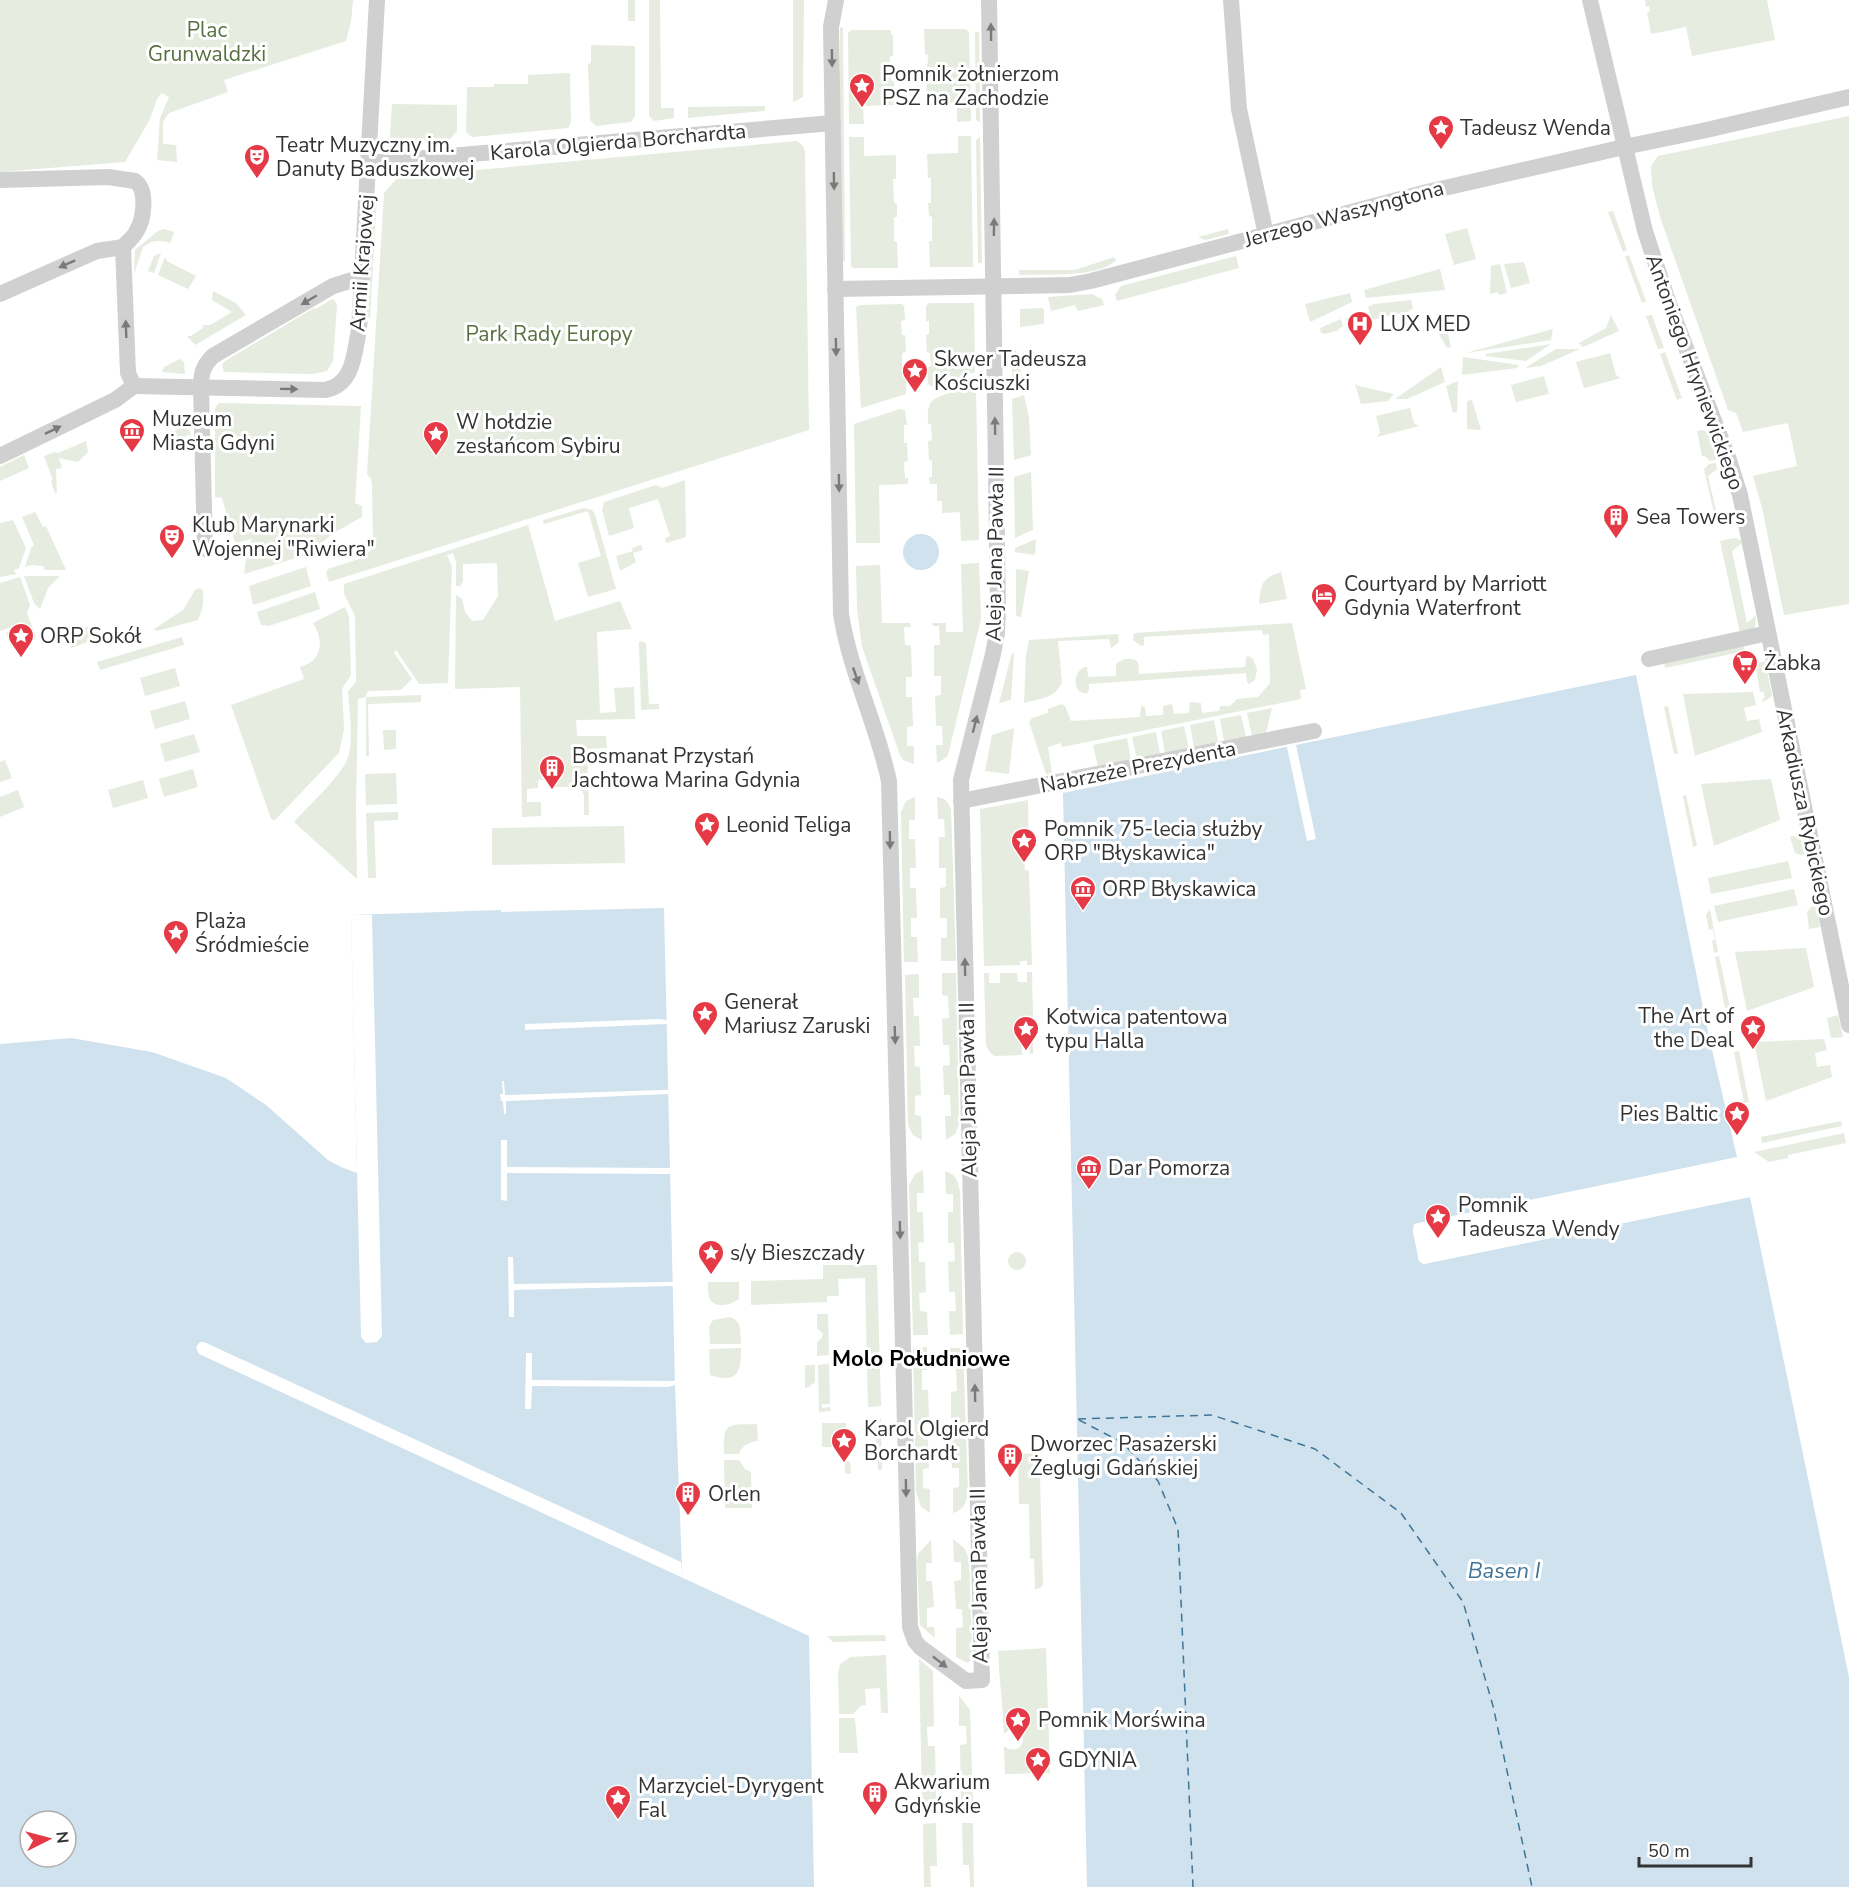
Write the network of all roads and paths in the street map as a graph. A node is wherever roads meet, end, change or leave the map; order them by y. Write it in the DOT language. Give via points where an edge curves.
graph roads {
  1 [pos="377,0"];
  2 [pos="836,0"];
  3 [pos="989,0"];
  4 [pos="1231,0"];
  5 [pos="1590,0"];
  6 [pos="1849,97"];
  7 [pos="833,123"];
  8 [pos="1624,147"];
  9 [pos="368,163"];
  10 [pos="0,180"];
  11 [pos="1266,235"];
  12 [pos="123,247"];
  13 [pos="363,277"];
  14 [pos="992,286"];
  15 [pos="835,289"];
  16 [pos="0,294"];
  17 [pos="134,386"];
  18 [pos="201,387"];
  19 [pos="0,456"];
  20 [pos="205,549"];
  21 [pos="1768,633"];
  22 [pos="1649,659"];
  23 [pos="1314,731"];
  24 [pos="961,801"];
  25 [pos="1849,1025"];
  1 -- 9 [label="street, Armii Krajowej"];
  2 -- 7 [label="street, one-way" via="831,27"];
  14 -- 3 [label="street, one-way"];
  4 -- 11 [label="street" via="1239,109"];
  5 -- 8 [label="street, Antoniego Hryniewickiego"];
  6 -- 8 [label="street, Jerzego Waszyngtona"];
  7 -- 9 [label="street, Karola Olgierda Borchardta"];
  7 -- 15 [label="street, one-way"];
  8 -- 11 [label="street, Jerzego Waszyngtona" via="1427,192"];
  8 -- 21 [label="street, Antoniego Hryniewickiego" via="1657,269 1736,478"];
  9 -- 13 [label="street, Armii Krajowej"];
  10 -- 12 [label="street" via="108,177 135,181 143,194 140,223"];
  11 -- 14 [label="street, Jerzego Waszyngtona" via="1070,285"];
  12 -- 16 [label="street, one-way" via="97,251"];
  17 -- 12 [label="street, one-way" via="128,373"];
  13 -- 18 [label="street, one-way" via="333,286 213,356 201,373"];
  18 -- 13 [label="street, Armii Krajowej, one-way" via="325,390 344,380 351,368 359,330"];
  14 -- 15 [label="street, Jerzego Waszyngtona"];
  24 -- 14 [label="street, Aleja Jana Pawła II, one-way" via="961,780 997,633"];
  15 -- 24 [label="street, Aleja Jana Pawła II, one-way" via="841,614 851,662 889,781 910,1627 920,1647 970,1682 982,1680"];
  17 -- 18 [label="street"];
  19 -- 17 [label="street, one-way" via="115,400"];
  18 -- 20 [label="street"];
  21 -- 22 [label="street"];
  21 -- 25 [label="street, Arkadiusza Rybickiego"];
  23 -- 24 [label="street, Nabrzeże Prezydenta"];
}
